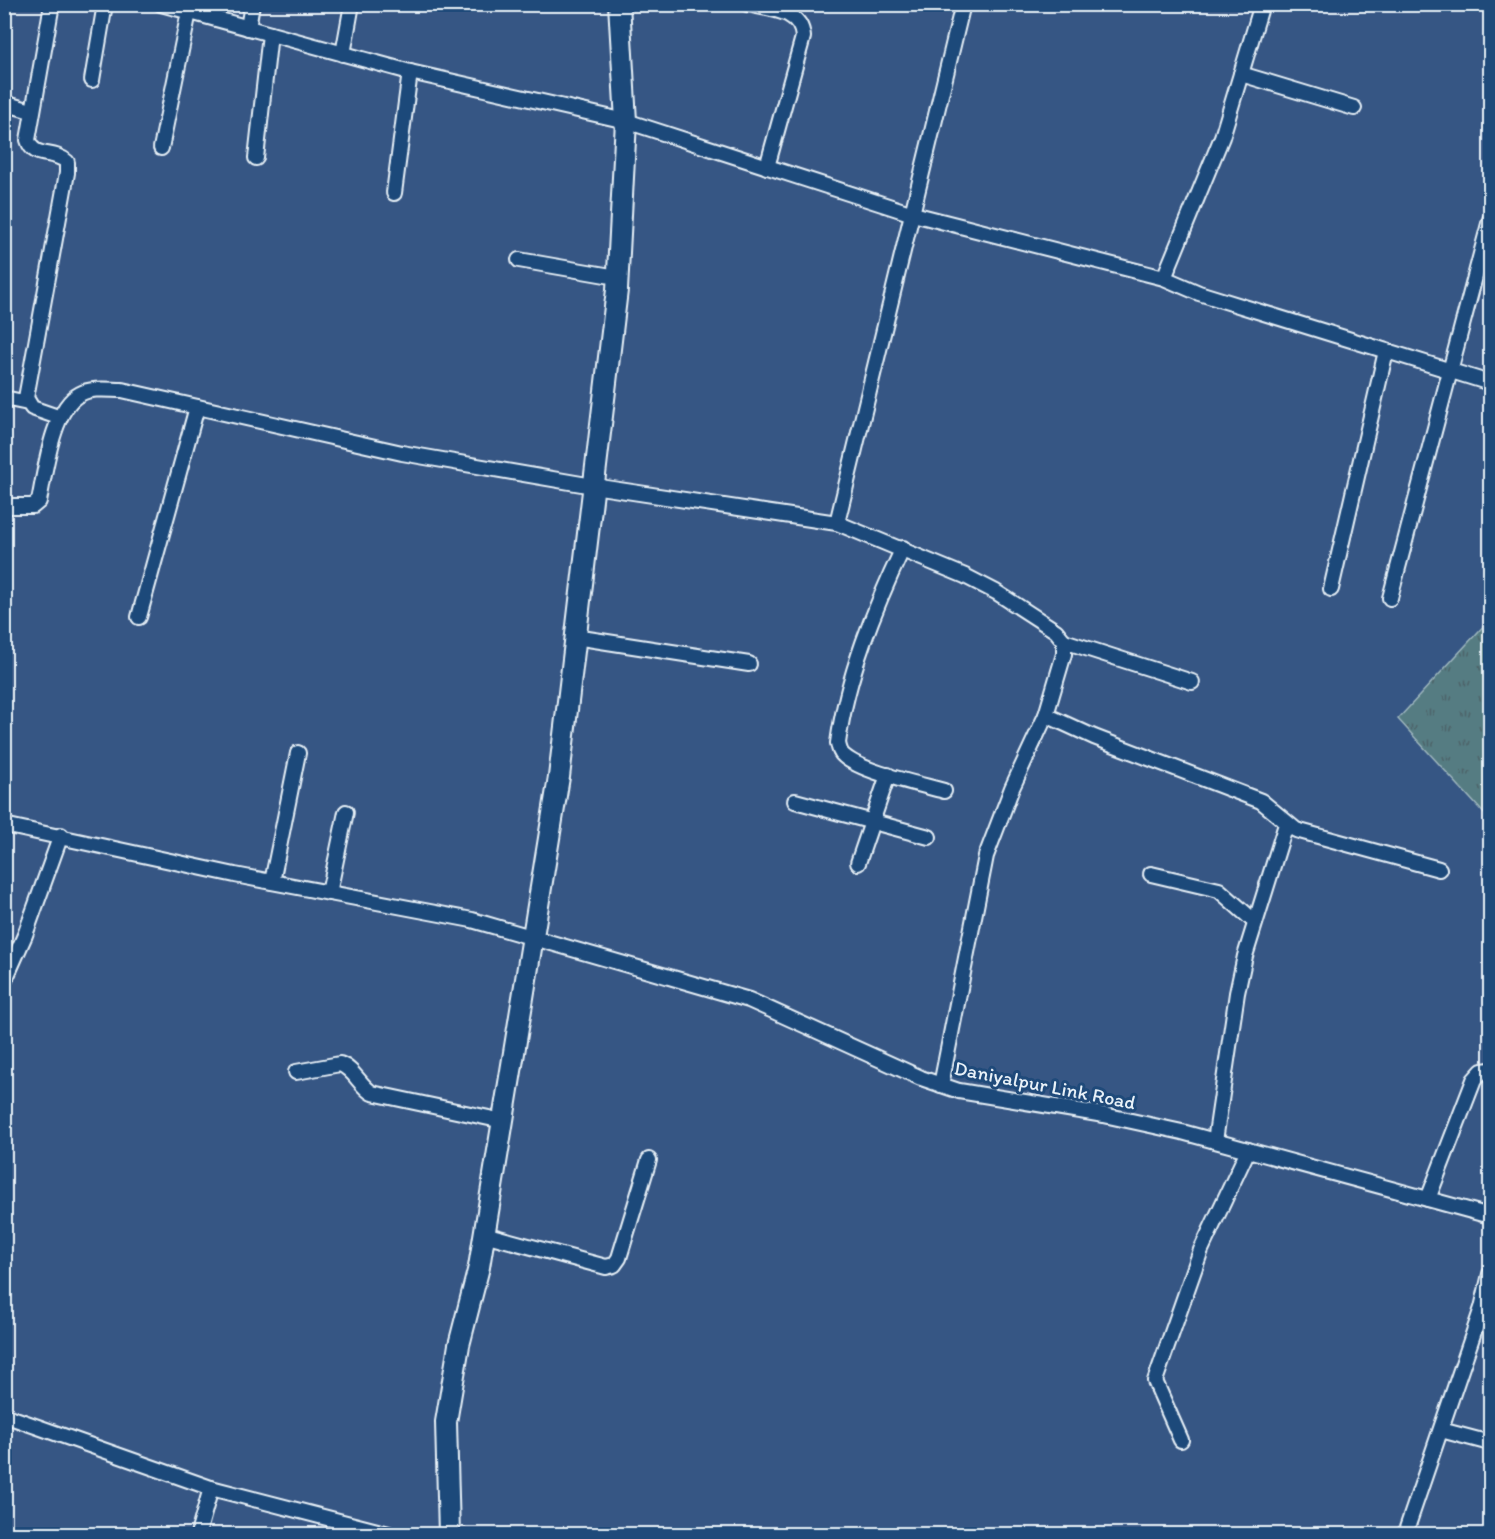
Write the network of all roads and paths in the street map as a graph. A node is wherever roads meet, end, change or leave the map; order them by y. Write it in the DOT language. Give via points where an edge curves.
graph roads {
  1 [pos="52,4"];
  2 [pos="105,4"];
  3 [pos="161,4"];
  4 [pos="252,4"];
  5 [pos="352,4"];
  6 [pos="619,4"];
  7 [pos="747,4"];
  8 [pos="963,4"];
  9 [pos="1262,4"];
  10 [pos="189,12"];
  11 [pos="248,28"];
  12 [pos="270,34"];
  13 [pos="343,54"];
  14 [pos="411,72"];
  15 [pos="1241,74"];
  16 [pos="92,80"];
  17 [pos="4,104"];
  18 [pos="1354,108"];
  19 [pos="31,111"];
  20 [pos="626,121"];
  21 [pos="161,148"];
  22 [pos="256,158"];
  23 [pos="768,167"];
  24 [pos="394,193"];
  25 [pos="913,214"];
  26 [pos="1491,220"];
  27 [pos="519,260"];
  28 [pos="617,277"];
  29 [pos="1164,279"];
  30 [pos="1386,351"];
  31 [pos="1449,369"];
  32 [pos="1491,383"];
  33 [pos="4,398"];
  34 [pos="28,404"];
  35 [pos="197,407"];
  36 [pos="58,417"];
  37 [pos="593,486"];
  38 [pos="4,506"];
  39 [pos="837,523"];
  40 [pos="903,549"];
  41 [pos="1331,589"];
  42 [pos="1390,598"];
  43 [pos="138,617"];
  44 [pos="575,637"];
  45 [pos="1064,641"];
  46 [pos="749,664"];
  47 [pos="1192,682"];
  48 [pos="1046,715"];
  49 [pos="298,753"];
  50 [pos="888,775"];
  51 [pos="944,791"];
  52 [pos="795,801"];
  53 [pos="346,812"];
  54 [pos="872,823"];
  55 [pos="1286,824"];
  56 [pos="4,825"];
  57 [pos="61,836"];
  58 [pos="929,837"];
  59 [pos="858,862"];
  60 [pos="1439,869"];
  61 [pos="1150,874"];
  62 [pos="272,882"];
  63 [pos="329,893"];
  64 [pos="1255,922"];
  65 [pos="534,939"];
  66 [pos="4,982"];
  67 [pos="1491,1070"];
  68 [pos="296,1072"];
  69 [pos="941,1085"];
  70 [pos="503,1120"];
  71 [pos="1215,1141"];
  72 [pos="1248,1150"];
  73 [pos="649,1161"];
  74 [pos="1428,1199"];
  75 [pos="1491,1216"];
  76 [pos="484,1234"];
  77 [pos="1491,1274"];
  78 [pos="4,1415"];
  79 [pos="1441,1431"];
  80 [pos="1181,1440"];
  81 [pos="1491,1443"];
  82 [pos="211,1488"];
  83 [pos="198,1534"];
  84 [pos="389,1534"];
  85 [pos="449,1534"];
  86 [pos="1405,1534"];
  1 -- 19 [label="street"];
  2 -- 16 [label="street"];
  3 -- 10 [label="street"];
  4 -- 11 [label="street"];
  5 -- 13 [label="street"];
  6 -- 20 [label="street"];
  7 -- 23 [label="street" via="795,17 802,26"];
  8 -- 25 [label="street"];
  9 -- 15 [label="street"];
  10 -- 11 [label="street"];
  10 -- 21 [label="street"];
  11 -- 12 [label="street"];
  12 -- 13 [label="street"];
  12 -- 22 [label="street"];
  13 -- 14 [label="street"];
  14 -- 20 [label="street"];
  14 -- 24 [label="street"];
  15 -- 18 [label="street"];
  15 -- 29 [label="street" via="1222,137"];
  17 -- 19 [label="street"];
  19 -- 34 [label="street" via="30,148 38,154 60,156 67,162 67,173 27,386"];
  20 -- 23 [label="street"];
  20 -- 28 [label="street"];
  23 -- 25 [label="street"];
  25 -- 29 [label="street"];
  25 -- 39 [label="street"];
  26 -- 31 [label="street"];
  27 -- 28 [label="street"];
  28 -- 37 [label="street"];
  29 -- 30 [label="street"];
  30 -- 31 [label="street"];
  30 -- 41 [label="street"];
  31 -- 32 [label="street"];
  31 -- 42 [label="street"];
  33 -- 34 [label="street"];
  34 -- 36 [label="street"];
  35 -- 36 [label="street" via="122,390 103,390 80,394"];
  35 -- 37 [label="street" via="402,453"];
  35 -- 43 [label="street"];
  36 -- 38 [label="street" via="39,501 33,506"];
  37 -- 39 [label="street"];
  37 -- 44 [label="street"];
  39 -- 40 [label="street"];
  40 -- 45 [label="street" via="996,592 1056,631"];
  40 -- 50 [label="street" via="879,599 858,661 838,743 842,755"];
  44 -- 46 [label="street"];
  44 -- 65 [label="street"];
  45 -- 47 [label="street"];
  45 -- 48 [label="street" via="1064,654"];
  48 -- 55 [label="street" via="1261,801"];
  48 -- 69 [label="street" via="986,856"];
  49 -- 62 [label="street"];
  50 -- 51 [label="street"];
  50 -- 54 [label="street"];
  52 -- 54 [label="street"];
  53 -- 63 [label="street"];
  54 -- 58 [label="street"];
  54 -- 59 [label="street"];
  55 -- 60 [label="street"];
  55 -- 64 [label="street"];
  56 -- 57 [label="street, Daniyalpur Link Road"];
  57 -- 62 [label="street, Daniyalpur Link Road"];
  57 -- 66 [label="street"];
  61 -- 64 [label="street" via="1219,890"];
  62 -- 63 [label="street, Daniyalpur Link Road"];
  63 -- 65 [label="street, Daniyalpur Link Road" via="472,920"];
  64 -- 71 [label="street" via="1237,993"];
  65 -- 69 [label="street, Daniyalpur Link Road" via="749,1000"];
  65 -- 70 [label="street"];
  67 -- 74 [label="street" via="1482,1071 1474,1080"];
  68 -- 70 [label="street" via="340,1064 347,1066 372,1094"];
  69 -- 71 [label="street, Daniyalpur Link Road" via="1104,1115"];
  70 -- 76 [label="street"];
  71 -- 72 [label="street, Daniyalpur Link Road"];
  72 -- 74 [label="street, Daniyalpur Link Road"];
  72 -- 80 [label="street" via="1201,1251 1155,1381"];
  73 -- 76 [label="street" via="614,1265 606,1267"];
  74 -- 75 [label="street, Daniyalpur Link Road"];
  76 -- 85 [label="street" via="446,1422"];
  77 -- 79 [label="street"];
  78 -- 82 [label="street"];
  79 -- 81 [label="street"];
  79 -- 86 [label="street"];
  82 -- 83 [label="street"];
  82 -- 84 [label="street"];
}
